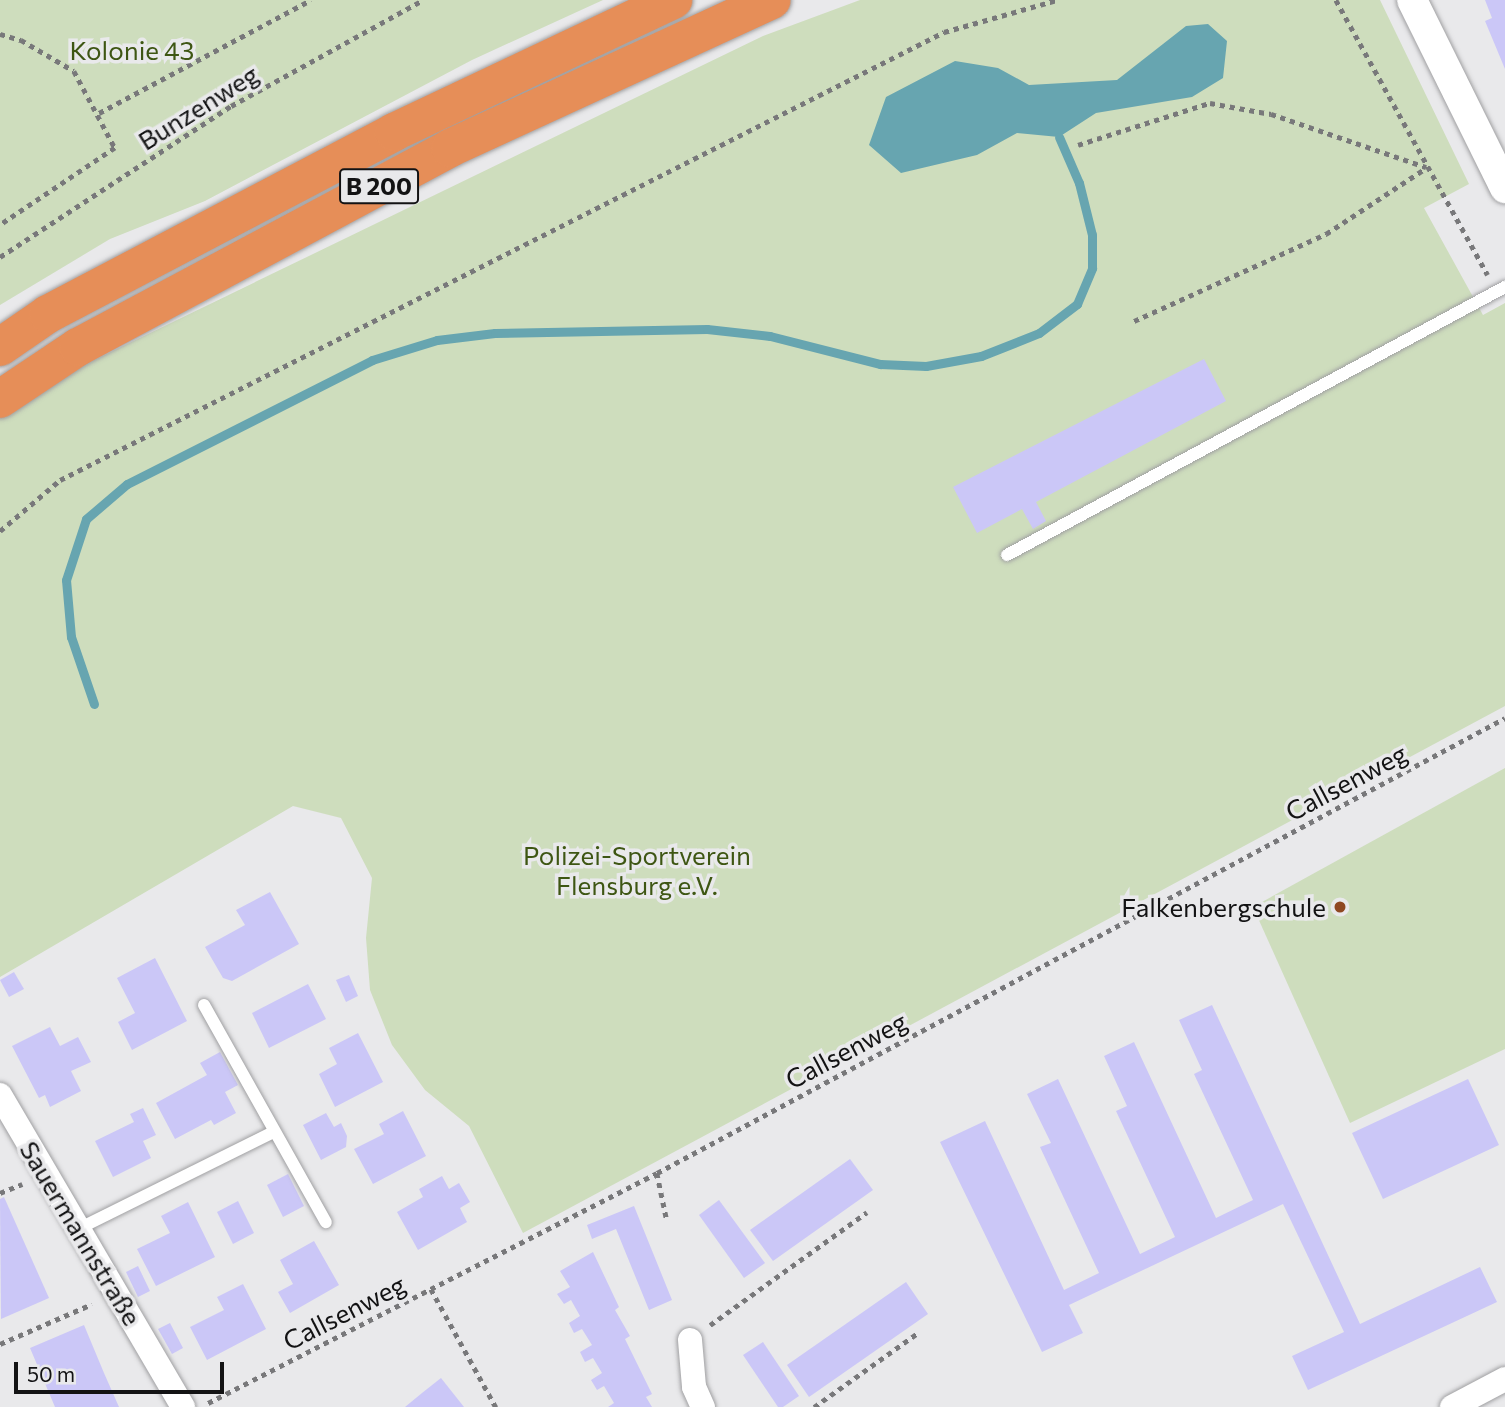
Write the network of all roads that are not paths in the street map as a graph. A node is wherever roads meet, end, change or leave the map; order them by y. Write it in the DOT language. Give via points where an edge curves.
graph roads {
  1 [pos="673,0"];
  2 [pos="772,0"];
  3 [pos="1412,0"];
  4 [pos="1505,188"];
  5 [pos="1502,290"];
  6 [pos="0,347"];
  7 [pos="0,399"];
  8 [pos="1007,555"];
  9 [pos="204,1005"];
  10 [pos="0,1096"];
  11 [pos="273,1132"];
  12 [pos="326,1222"];
  13 [pos="78,1229"];
  14 [pos="690,1340"];
  15 [pos="1505,1379"];
  16 [pos="1485,1399"];
  17 [pos="183,1407"];
  18 [pos="703,1407"];
  19 [pos="1452,1407"];
  1 -- 6 [label="highway, B 200" via="394,132 48,314"];
  2 -- 7 [label="highway, B 200" via="450,148 78,347"];
  3 -- 4 [label="street"];
  5 -- 8 [label="lane"];
  9 -- 11 [label="lane"];
  10 -- 13 [label="street, Sauermannstraße"];
  11 -- 12 [label="lane"];
  11 -- 13 [label="lane"];
  13 -- 17 [label="street, Sauermannstraße"];
  14 -- 18 [label="street" via="694,1387"];
  15 -- 16 [label="street"];
  16 -- 19 [label="street"];
}
